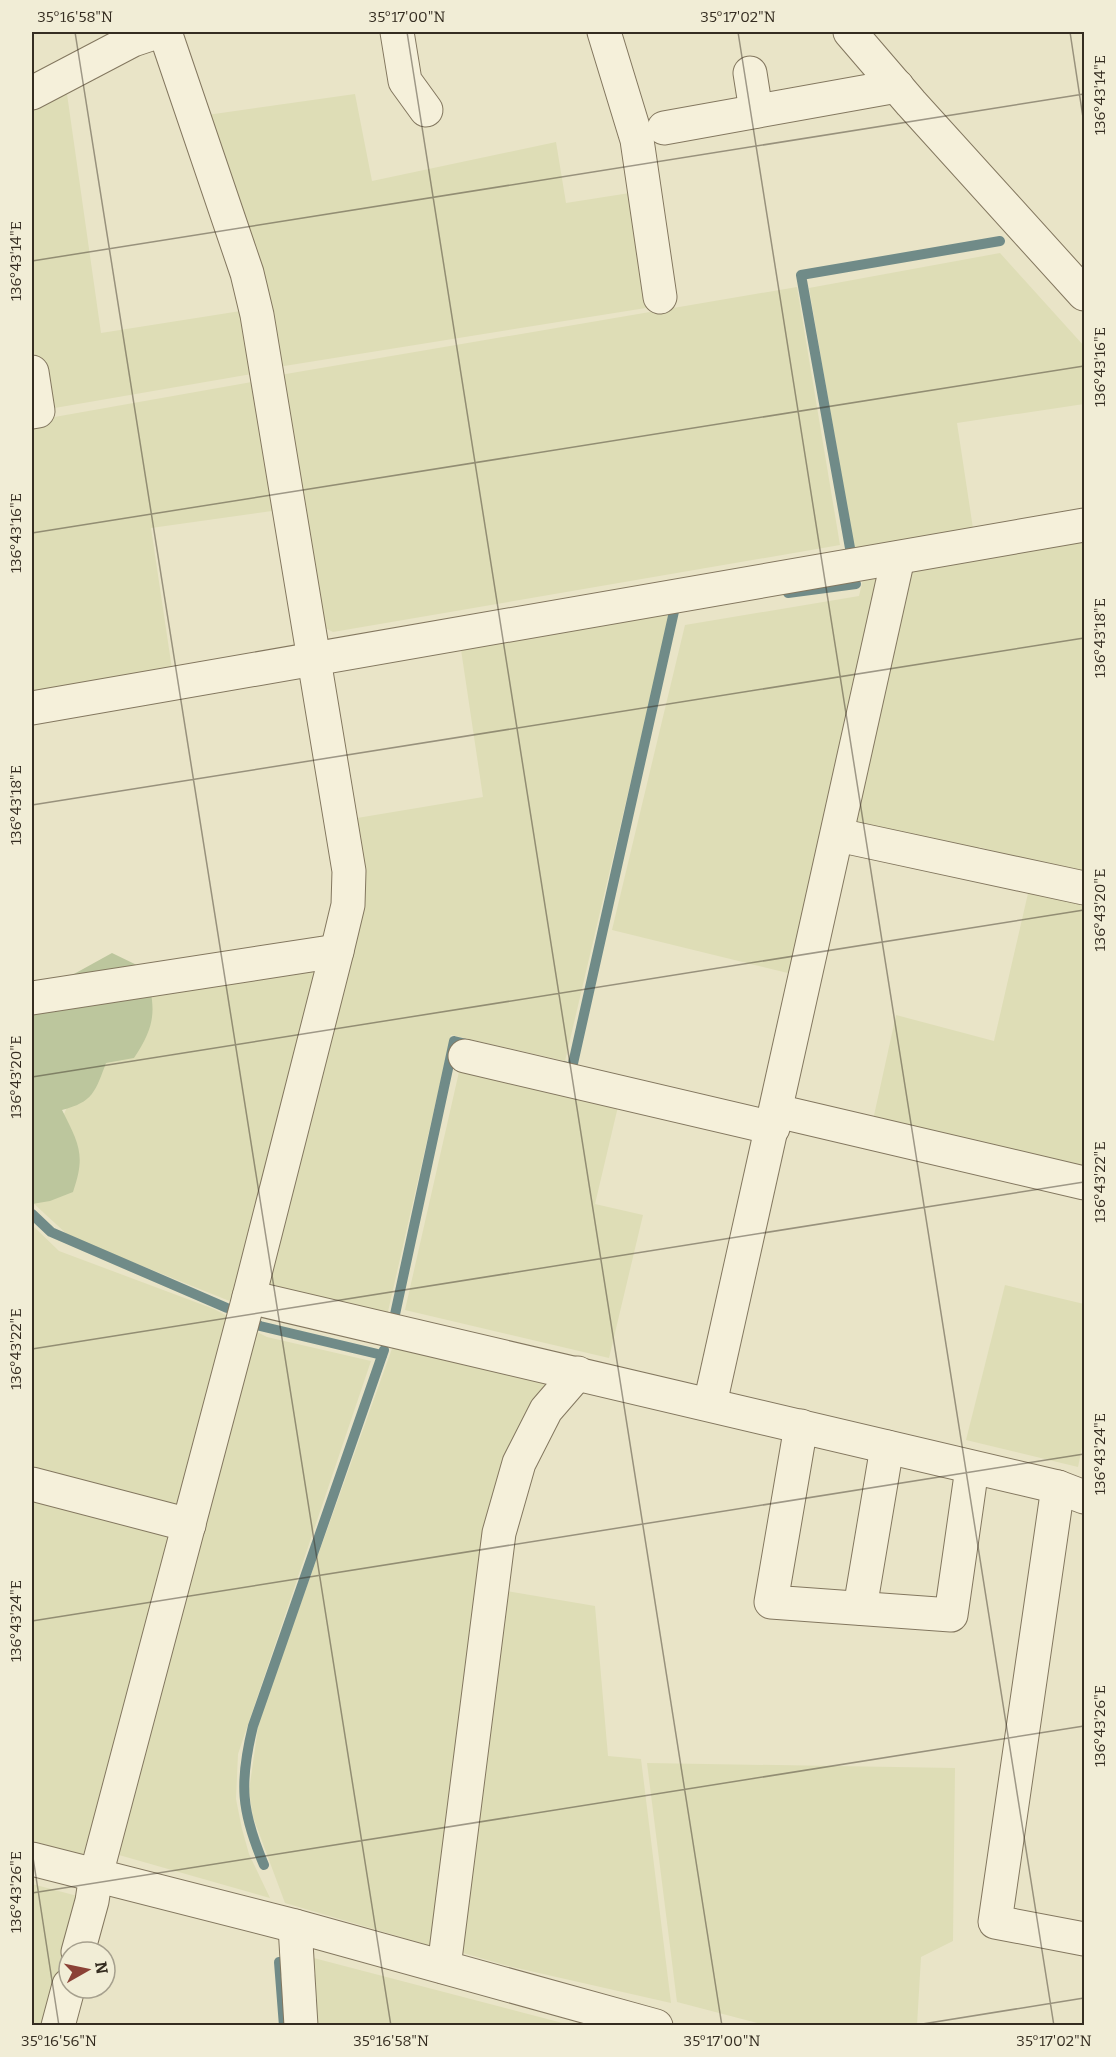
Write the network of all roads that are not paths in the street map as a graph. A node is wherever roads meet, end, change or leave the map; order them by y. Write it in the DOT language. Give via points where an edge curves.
graph roads {
  1 [pos="157,32"];
  2 [pos="165,32"];
  3 [pos="398,32"];
  4 [pos="604,32"];
  5 [pos="850,32"];
  6 [pos="750,73"];
  7 [pos="897,86"];
  8 [pos="32,93"];
  9 [pos="426,110"];
  10 [pos="756,111"];
  11 [pos="664,128"];
  12 [pos="1084,294"];
  13 [pos="660,297"];
  14 [pos="32,372"];
  15 [pos="32,412"];
  16 [pos="1084,525"];
  17 [pos="898,558"];
  18 [pos="313,657"];
  19 [pos="32,708"];
  20 [pos="838,835"];
  21 [pos="1084,888"];
  22 [pos="337,951"];
  23 [pos="32,998"];
  24 [pos="465,1056"];
  25 [pos="775,1120"];
  26 [pos="1084,1183"];
  27 [pos="249,1297"];
  28 [pos="578,1373"];
  29 [pos="710,1404"];
  30 [pos="801,1426"];
  31 [pos="887,1448"];
  32 [pos="972,1468"];
  33 [pos="32,1484"];
  34 [pos="1071,1492"];
  35 [pos="189,1525"];
  36 [pos="860,1608"];
  37 [pos="32,1859"];
  38 [pos="96,1875"];
  39 [pos="295,1926"];
  40 [pos="1084,1936"];
  41 [pos="81,1940"];
  42 [pos="444,1967"];
  43 [pos="65,2000"];
  44 [pos="609,2019"];
  45 [pos="58,2025"];
  46 [pos="302,2025"];
  47 [pos="656,2025"];
  1 -- 8 [label="street" via="133,40"];
  2 -- 18 [label="street" via="247,273 257,315"];
  3 -- 9 [label="street" via="405,81"];
  4 -- 13 [label="street" via="637,140"];
  5 -- 7 [label="street"];
  6 -- 10 [label="street"];
  7 -- 10 [label="street"];
  7 -- 12 [label="street"];
  10 -- 11 [label="street"];
  14 -- 15 [label="street" via="38,411"];
  16 -- 17 [label="street"];
  17 -- 18 [label="street"];
  17 -- 20 [label="street"];
  18 -- 19 [label="street"];
  18 -- 22 [label="street" via="350,871 348,905"];
  20 -- 21 [label="street"];
  20 -- 25 [label="street"];
  22 -- 23 [label="street"];
  22 -- 27 [label="street"];
  24 -- 25 [label="street"];
  25 -- 26 [label="street"];
  25 -- 29 [label="street"];
  27 -- 28 [label="street"];
  27 -- 35 [label="street"];
  28 -- 29 [label="street"];
  28 -- 42 [label="street" via="546,1410 519,1463 499,1533"];
  29 -- 30 [label="street"];
  30 -- 31 [label="street"];
  30 -- 36 [label="street" via="771,1602"];
  31 -- 32 [label="street"];
  31 -- 36 [label="street"];
  32 -- 34 [label="street"];
  32 -- 36 [label="street" via="951,1615"];
  33 -- 35 [label="street"];
  34 -- 40 [label="street" via="995,1922"];
  35 -- 38 [label="street"];
  37 -- 38 [label="street"];
  38 -- 39 [label="street"];
  38 -- 41 [label="street"];
  39 -- 42 [label="street"];
  39 -- 46 [label="street"];
  42 -- 44 [label="street"];
  43 -- 45 [label="street"];
  44 -- 47 [label="street"];
}
